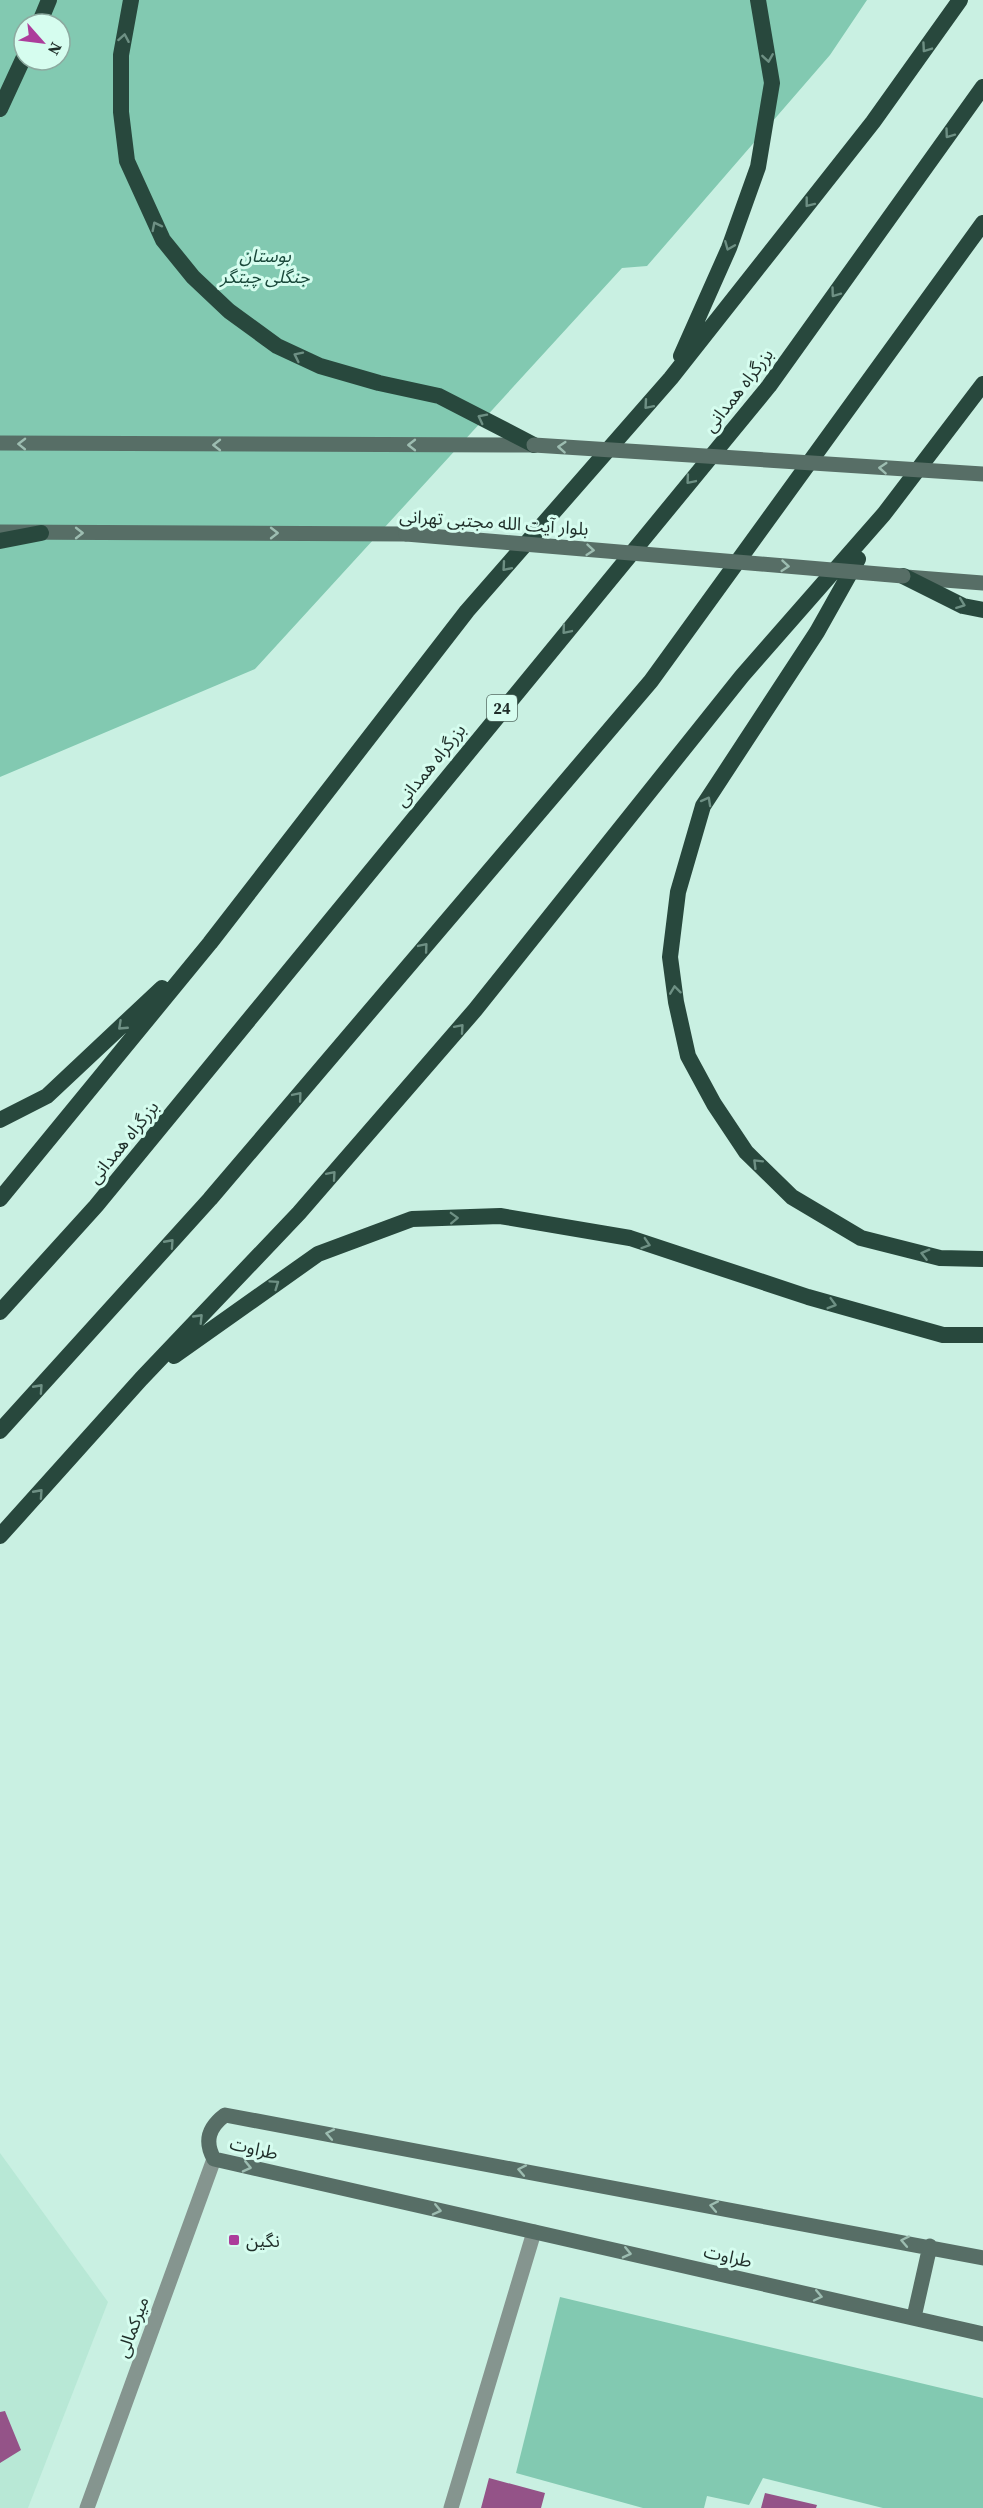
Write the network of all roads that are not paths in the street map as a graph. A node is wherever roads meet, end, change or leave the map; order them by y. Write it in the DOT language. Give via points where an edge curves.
graph roads {
  1 [pos="131,0"];
  2 [pos="758,0"];
  3 [pos="960,0"];
  4 [pos="17,72"];
  5 [pos="983,87"];
  6 [pos="0,109"];
  7 [pos="983,223"];
  8 [pos="671,378"];
  9 [pos="983,384"];
  10 [pos="0,443"];
  11 [pos="534,445"];
  12 [pos="983,474"];
  13 [pos="884,514"];
  14 [pos="0,532"];
  15 [pos="42,533"];
  16 [pos="0,541"];
  17 [pos="903,576"];
  18 [pos="983,584"];
  19 [pos="983,610"];
  20 [pos="210,943"];
  21 [pos="0,1120"];
  22 [pos="0,1199"];
  23 [pos="983,1259"];
  24 [pos="0,1312"];
  25 [pos="983,1335"];
  26 [pos="141,1379"];
  27 [pos="0,1431"];
  28 [pos="0,1536"];
  29 [pos="214,2159"];
  30 [pos="534,2232"];
  31 [pos="930,2246"];
  32 [pos="983,2258"];
  33 [pos="915,2317"];
  34 [pos="983,2334"];
  35 [pos="87,2508"];
  36 [pos="451,2508"];
  11 -- 1 [label="highway, one-way" via="439,396 320,366 277,346 229,311 193,277 163,240 128,161 121,112 122,55"];
  2 -- 8 [label="highway, one-way" via="772,83 758,167 729,248"];
  3 -- 8 [label="highway, one-way" via="873,122"];
  4 -- 6 [label="highway"];
  5 -- 24 [label="highway, بزرگراه همدانی / 24, one-way" via="768,386 96,1206"];
  27 -- 7 [label="highway, one-way" via="210,1199 651,681"];
  8 -- 20 [label="highway, one-way" via="467,611"];
  9 -- 13 [label="highway"];
  11 -- 10 [label="main road, one-way"];
  12 -- 11 [label="main road, one-way, bridge"];
  23 -- 13 [label="highway, one-way" via="940,1258 861,1238 792,1197 746,1152 688,1056 670,957 678,892 703,806 817,632"];
  26 -- 13 [label="highway, one-way" via="299,1214 475,1010 742,676"];
  14 -- 15 [label="main road, بلوار آیت الله مجتبی تهرانی"];
  15 -- 16 [label="highway"];
  15 -- 17 [label="main road, بلوار آیت الله مجتبی تهرانی, one-way, bridge" via="406,534"];
  17 -- 18 [label="main road, بلوار آیت الله مجتبی تهرانی"];
  17 -- 19 [label="highway, one-way" via="963,606"];
  20 -- 21 [label="highway, one-way" via="47,1096"];
  20 -- 22 [label="highway"];
  26 -- 25 [label="highway, one-way" via="318,1254 412,1219 500,1216 630,1238 808,1297 943,1335"];
  28 -- 26 [label="highway, one-way"];
  29 -- 30 [label="main road, طراوت, one-way"];
  31 -- 29 [label="main road, طراوت, one-way" via="225,2115 215,2122 208,2137 207,2147"];
  29 -- 35 [label="street, میرکمالی"];
  30 -- 33 [label="main road, طراوت, one-way"];
  30 -- 36 [label="street"];
  31 -- 32 [label="main road, طراوت"];
  31 -- 33 [label="main road"];
  33 -- 34 [label="main road, طراوت"];
}
